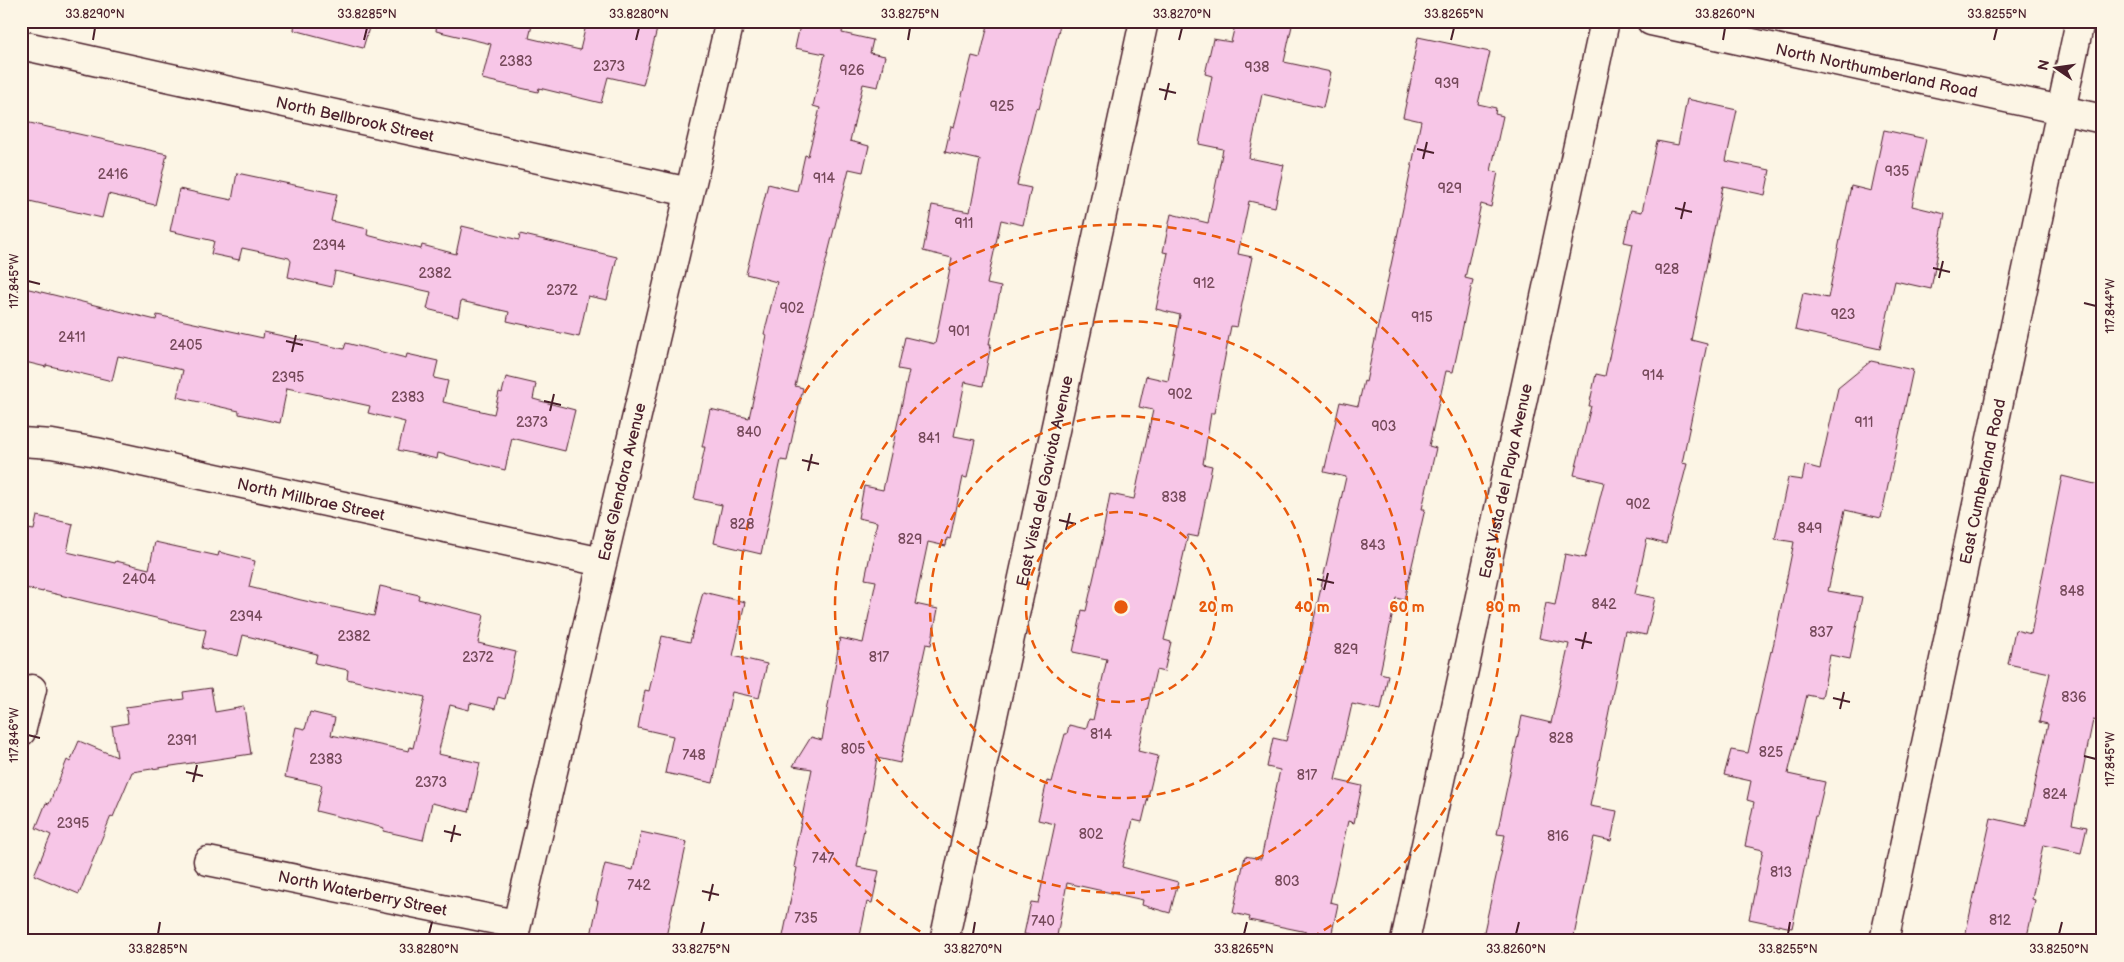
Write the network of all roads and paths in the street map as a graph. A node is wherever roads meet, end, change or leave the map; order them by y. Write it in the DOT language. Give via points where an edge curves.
graph roads {
  1 [pos="730,21"];
  2 [pos="1144,21"];
  3 [pos="1605,21"];
  4 [pos="1651,21"];
  5 [pos="2080,21"];
  6 [pos="21,45"];
  7 [pos="2061,110"];
  8 [pos="2103,119"];
  9 [pos="689,192"];
  10 [pos="21,442"];
  11 [pos="602,562"];
  12 [pos="32,689"];
  13 [pos="21,732"];
  14 [pos="208,861"];
  15 [pos="514,932"];
  16 [pos="944,941"];
  17 [pos="1405,941"];
  18 [pos="1884,941"];
  1 -- 9 [label="street, East Glendora Avenue"];
  2 -- 16 [label="street, East Vista del Gaviota Avenue"];
  3 -- 17 [label="street, East Vista del Playa Avenue"];
  4 -- 7 [label="street, North Northumberland Road"];
  5 -- 7 [label="street, East Cumberland Road"];
  6 -- 9 [label="street, North Bellbrook Street"];
  7 -- 8 [label="street, North Northumberland Road"];
  7 -- 18 [label="street, East Cumberland Road"];
  9 -- 11 [label="street, East Glendora Avenue"];
  10 -- 11 [label="street, North Millbrae Street" via="96,452"];
  11 -- 15 [label="street, East Glendora Avenue"];
  12 -- 13 [label="street"];
  14 -- 15 [label="street, North Waterberry Street"];
}
